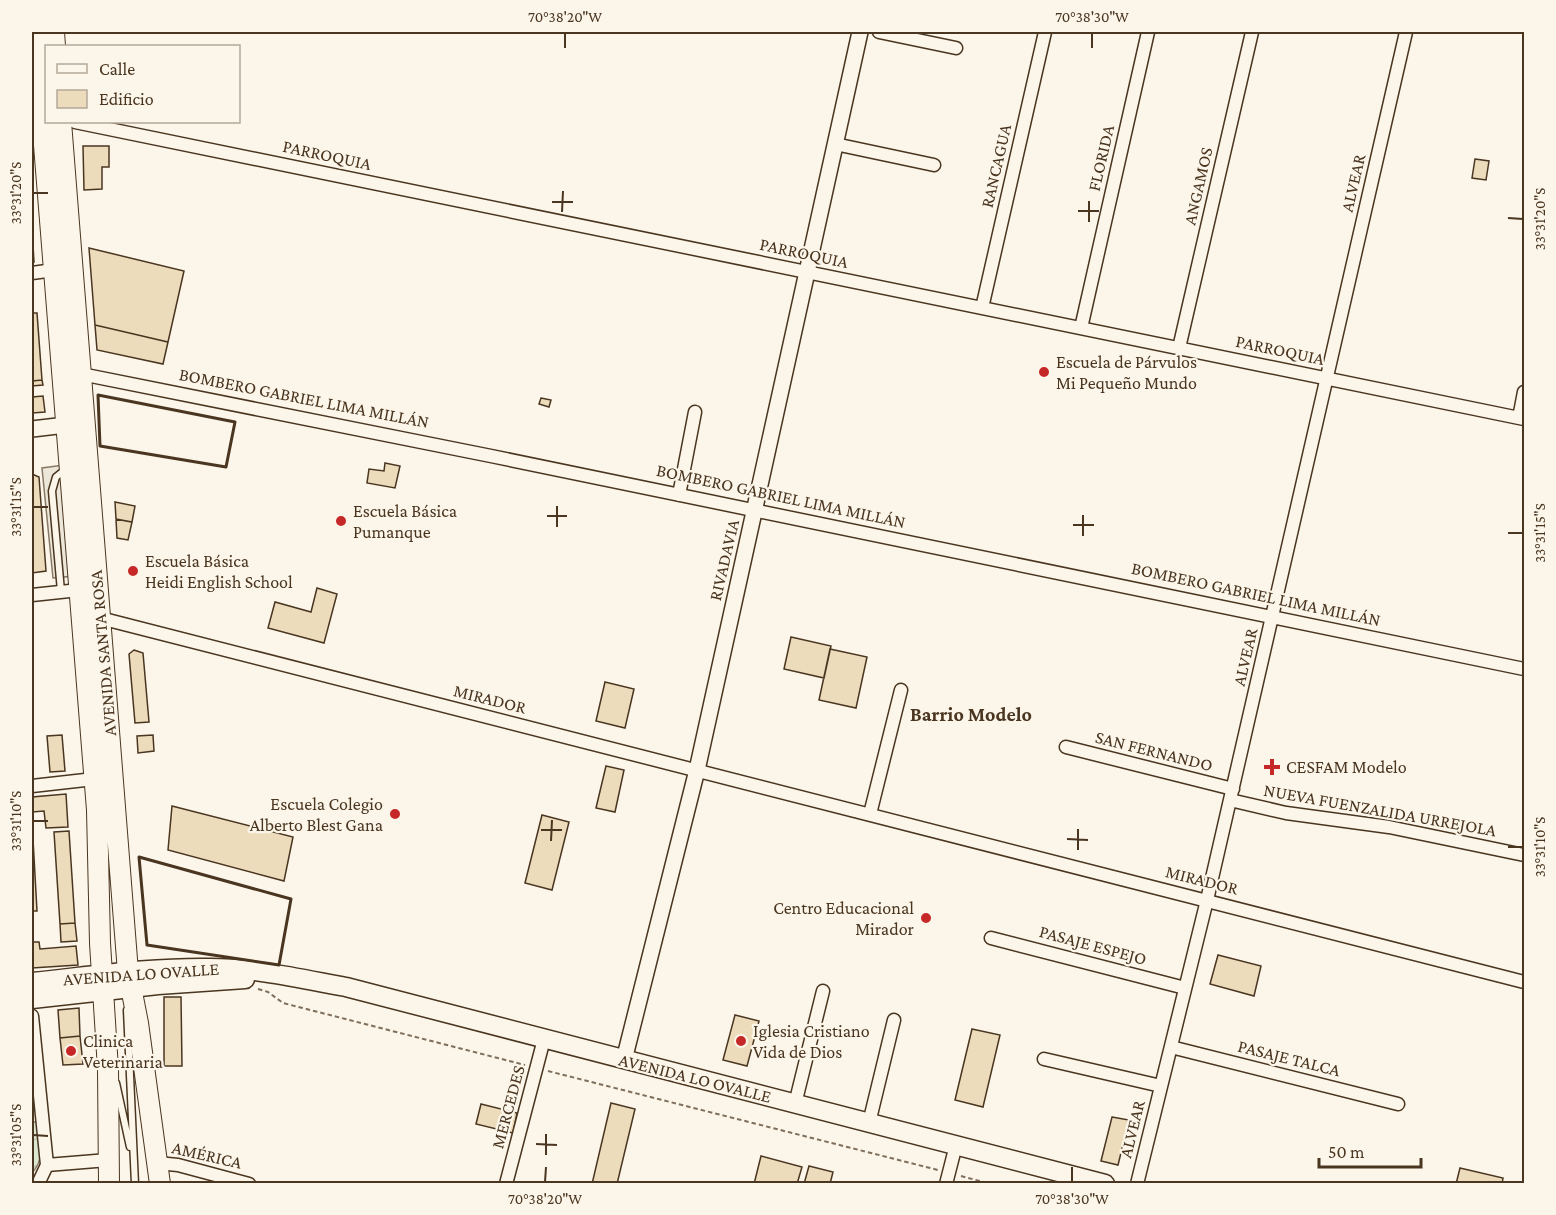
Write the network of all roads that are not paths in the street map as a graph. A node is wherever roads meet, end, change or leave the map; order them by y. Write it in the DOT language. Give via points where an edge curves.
graph roads {
  1 [pos="35,32"];
  2 [pos="860,32"];
  3 [pos="879,32"];
  4 [pos="1045,32"];
  5 [pos="1148,32"];
  6 [pos="1252,32"];
  7 [pos="1406,32"];
  8 [pos="956,48"];
  9 [pos="36,90"];
  10 [pos="61,123"];
  11 [pos="80,123"];
  12 [pos="835,144"];
  13 [pos="934,165"];
  14 [pos="59,216"];
  15 [pos="54,270"];
  16 [pos="807,272"];
  17 [pos="32,273"];
  18 [pos="982,308"];
  19 [pos="1081,328"];
  20 [pos="1179,348"];
  21 [pos="81,374"];
  22 [pos="1327,378"];
  23 [pos="1524,392"];
  24 [pos="695,412"];
  25 [pos="1522,418"];
  26 [pos="66,425"];
  27 [pos="32,429"];
  28 [pos="679,495"];
  29 [pos="755,511"];
  30 [pos="70,591"];
  31 [pos="32,595"];
  32 [pos="1272,617"];
  33 [pos="100,618"];
  34 [pos="1524,669"];
  35 [pos="901,690"];
  36 [pos="1066,747"];
  37 [pos="697,770"];
  38 [pos="94,779"];
  39 [pos="32,786"];
  40 [pos="1231,795"];
  41 [pos="870,814"];
  42 [pos="1524,855"];
  43 [pos="1207,900"];
  44 [pos="991,938"];
  45 [pos="130,980"];
  46 [pos="32,982"];
  47 [pos="1524,982"];
  48 [pos="103,983"];
  49 [pos="1185,988"];
  50 [pos="823,991"];
  51 [pos="32,999"];
  52 [pos="32,1016"];
  53 [pos="894,1020"];
  54 [pos="544,1039"];
  55 [pos="107,1047"];
  56 [pos="1171,1047"];
  57 [pos="1044,1059"];
  58 [pos="624,1060"];
  59 [pos="1161,1086"];
  60 [pos="795,1104"];
  61 [pos="1398,1104"];
  62 [pos="869,1123"];
  63 [pos="956,1145"];
  64 [pos="108,1160"];
  65 [pos="133,1162"];
  66 [pos="157,1163"];
  67 [pos="39,1174"];
  68 [pos="947,1178"];
  69 [pos="108,1184"];
  70 [pos="135,1184"];
  71 [pos="160,1184"];
  72 [pos="249,1184"];
  73 [pos="506,1184"];
  74 [pos="1105,1184"];
  75 [pos="1137,1184"];
  1 -- 9 [label="main road, AVENIDA SANTA ROSA"];
  2 -- 12 [label="street, RIVADAVIA"];
  3 -- 8 [label="street"];
  4 -- 18 [label="street, RANCAGUA"];
  5 -- 19 [label="street, FLORIDA"];
  6 -- 20 [label="street, ANGAMOS"];
  7 -- 22 [label="street, ALVEAR"];
  9 -- 14 [label="main road, AVENIDA SANTA ROSA"];
  10 -- 14 [label="main road, AVENIDA SANTA ROSA"];
  11 -- 16 [label="street, PARROQUIA"];
  12 -- 13 [label="street"];
  12 -- 16 [label="street, RIVADAVIA"];
  14 -- 15 [label="main road, AVENIDA SANTA ROSA"];
  14 -- 21 [label="main road, AVENIDA SANTA ROSA"];
  15 -- 17 [label="street"];
  15 -- 26 [label="main road, AVENIDA SANTA ROSA"];
  16 -- 18 [label="street, PARROQUIA"];
  16 -- 29 [label="street, RIVADAVIA"];
  18 -- 19 [label="street, PARROQUIA"];
  19 -- 20 [label="street, PARROQUIA"];
  20 -- 22 [label="street, PARROQUIA"];
  21 -- 26 [label="street"];
  21 -- 28 [label="street, BOMBERO GABRIEL LIMA MILLÁN"];
  21 -- 33 [label="main road, AVENIDA SANTA ROSA"];
  22 -- 25 [label="street, PARROQUIA"];
  22 -- 32 [label="street, ALVEAR"];
  23 -- 25 [label="street"];
  24 -- 28 [label="street"];
  26 -- 27 [label="street"];
  26 -- 30 [label="main road, AVENIDA SANTA ROSA"];
  28 -- 29 [label="street, BOMBERO GABRIEL LIMA MILLÁN"];
  29 -- 32 [label="street, BOMBERO GABRIEL LIMA MILLÁN"];
  29 -- 37 [label="street, RIVADAVIA"];
  30 -- 31 [label="street"];
  30 -- 38 [label="main road, AVENIDA SANTA ROSA"];
  32 -- 34 [label="street, BOMBERO GABRIEL LIMA MILLÁN"];
  32 -- 40 [label="street, ALVEAR"];
  33 -- 37 [label="street, MIRADOR"];
  33 -- 45 [label="main road, AVENIDA SANTA ROSA"];
  35 -- 41 [label="street"];
  36 -- 40 [label="street, SAN FERNANDO"];
  37 -- 41 [label="street, MIRADOR"];
  37 -- 58 [label="street, RIVADAVIA"];
  38 -- 39 [label="street"];
  38 -- 48 [label="main road, AVENIDA SANTA ROSA"];
  40 -- 42 [label="street, NUEVA FUENZALIDA URREJOLA" via="1286,813 1389,827"];
  40 -- 43 [label="street, ALVEAR"];
  41 -- 43 [label="street, MIRADOR"];
  43 -- 47 [label="street, MIRADOR"];
  43 -- 49 [label="street, ALVEAR"];
  44 -- 49 [label="street, PASAJE ESPEJO"];
  45 -- 48 [label="main road, AVENIDA LO OVALLE"];
  45 -- 54 [label="main road, AVENIDA LO OVALLE" via="286,977 374,994"];
  45 -- 65 [label="lane" via="127,1016"];
  45 -- 66 [label="main road, AVENIDA SANTA ROSA"];
  46 -- 48 [label="main road, AVENIDA LO OVALLE"];
  48 -- 51 [label="main road, AVENIDA LO OVALLE"];
  48 -- 55 [label="main road, AVENIDA SANTA ROSA"];
  49 -- 56 [label="street, ALVEAR"];
  50 -- 60 [label="street"];
  52 -- 67 [label="street"];
  53 -- 62 [label="street"];
  54 -- 58 [label="main road, AVENIDA LO OVALLE"];
  54 -- 73 [label="street, MERCEDES"];
  55 -- 64 [label="main road, AVENIDA SANTA ROSA"];
  55 -- 65 [label="lane"];
  56 -- 59 [label="street, ALVEAR"];
  56 -- 61 [label="street, PASAJE TALCA"];
  57 -- 59 [label="street"];
  58 -- 60 [label="main road, AVENIDA LO OVALLE"];
  59 -- 75 [label="street, ALVEAR"];
  60 -- 62 [label="main road, AVENIDA LO OVALLE"];
  62 -- 63 [label="main road, AVENIDA LO OVALLE"];
  63 -- 68 [label="street"];
  63 -- 74 [label="main road, AVENIDA LO OVALLE"];
  64 -- 67 [label="street"];
  64 -- 69 [label="main road, AVENIDA SANTA ROSA"];
  65 -- 70 [label="lane"];
  66 -- 71 [label="main road, AVENIDA SANTA ROSA"];
  66 -- 72 [label="street, AMÉRICA"];
}
